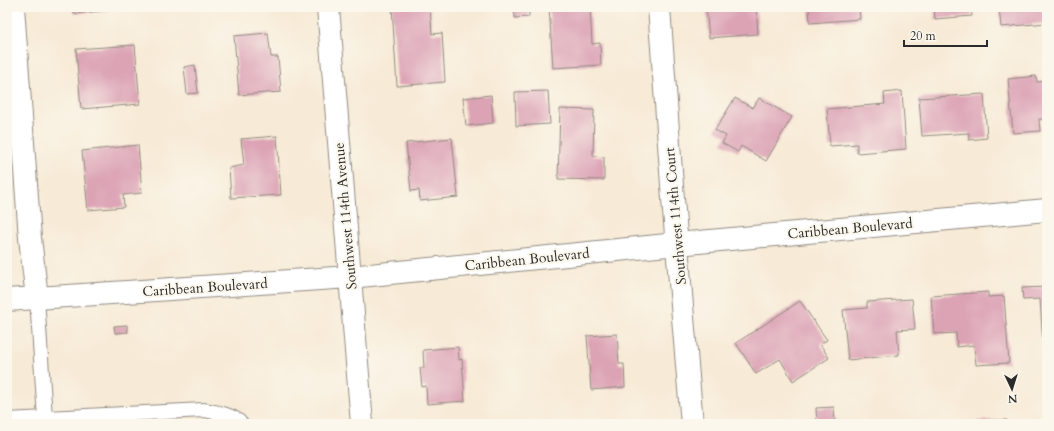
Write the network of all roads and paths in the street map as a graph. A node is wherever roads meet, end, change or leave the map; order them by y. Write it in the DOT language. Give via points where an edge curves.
graph roads {
  1 [pos="13,7"];
  2 [pos="328,7"];
  3 [pos="659,7"];
  4 [pos="1047,210"];
  5 [pos="677,244"];
  6 [pos="350,277"];
  7 [pos="37,298"];
  8 [pos="7,300"];
  9 [pos="45,418"];
  10 [pos="7,420"];
  11 [pos="241,424"];
  12 [pos="362,424"];
  13 [pos="692,424"];
  1 -- 7 [label="street" via="30,238"];
  2 -- 6 [label="street, Southwest 114th Avenue"];
  3 -- 5 [label="street, Southwest 114th Court"];
  4 -- 5 [label="street, Caribbean Boulevard"];
  5 -- 6 [label="street, Caribbean Boulevard"];
  5 -- 13 [label="street, Southwest 114th Court"];
  6 -- 7 [label="street, Caribbean Boulevard"];
  6 -- 12 [label="street, Southwest 114th Avenue"];
  7 -- 8 [label="street, Caribbean Boulevard"];
  7 -- 9 [label="lane"];
  9 -- 10 [label="lane"];
  9 -- 11 [label="lane" via="204,410 238,420"];
}
